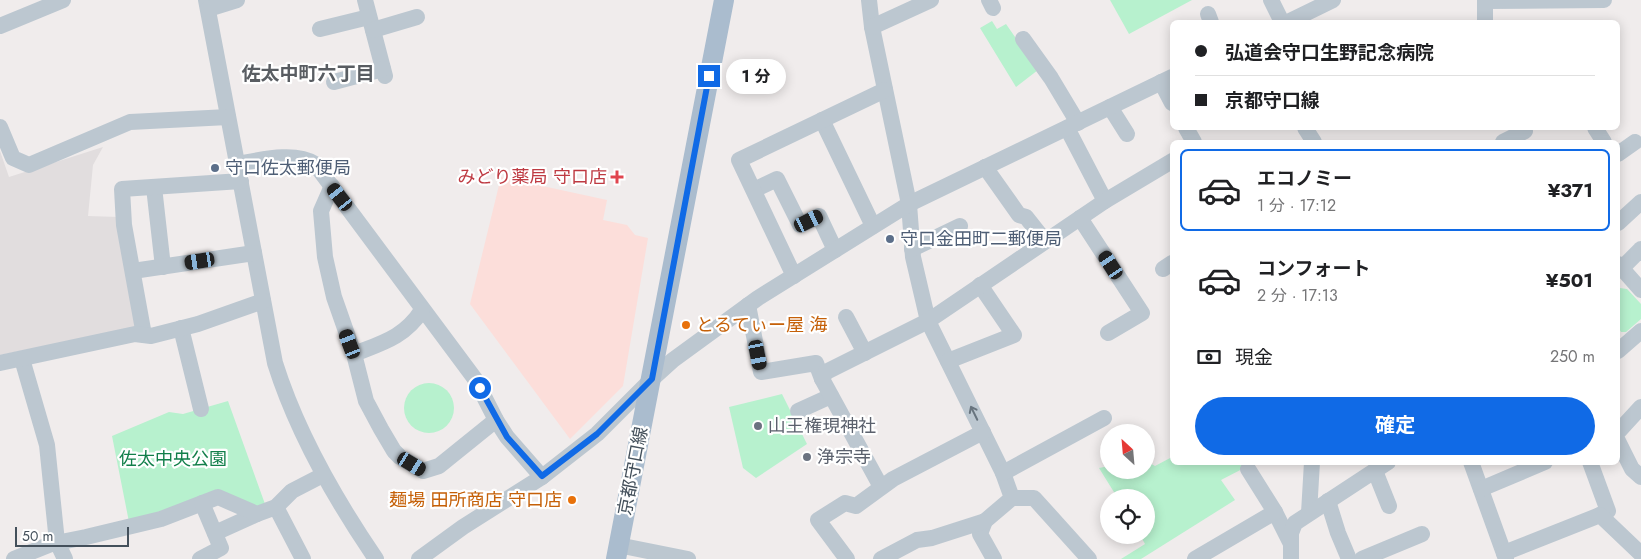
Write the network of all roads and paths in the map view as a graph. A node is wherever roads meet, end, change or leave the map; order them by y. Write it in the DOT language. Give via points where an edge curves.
graph roads {
  1 [pos="237,0"];
  2 [pos="365,0"];
  3 [pos="724,0"];
  4 [pos="869,0"];
  5 [pos="931,0"];
  6 [pos="1271,0"];
  7 [pos="1333,0"];
  8 [pos="1485,0"];
  9 [pos="1604,0"];
  10 [pos="52,2"];
  11 [pos="207,4"];
  12 [pos="417,17"];
  13 [pos="1281,20"];
  14 [pos="1292,20"];
  15 [pos="1485,20"];
  16 [pos="371,23"];
  17 [pos="0,26"];
  18 [pos="872,27"];
  19 [pos="320,29"];
  20 [pos="1023,39"];
  21 [pos="1167,80"];
  22 [pos="334,82"];
  23 [pos="885,90"];
  24 [pos="1170,94"];
  25 [pos="1110,107"];
  26 [pos="228,116"];
  27 [pos="822,120"];
  28 [pos="1072,125"];
  29 [pos="0,127"];
  30 [pos="1127,134"];
  31 [pos="1526,134"];
  32 [pos="1509,140"];
  33 [pos="1635,142"];
  34 [pos="1620,153"];
  35 [pos="1170,162"];
  36 [pos="238,164"];
  37 [pos="985,167"];
  38 [pos="241,181"];
  39 [pos="332,186"];
  40 [pos="154,187"];
  41 [pos="754,190"];
  42 [pos="1105,202"];
  43 [pos="1641,202"];
  44 [pos="909,204"];
  45 [pos="1080,218"];
  46 [pos="1620,221"];
  47 [pos="873,226"];
  48 [pos="960,226"];
  49 [pos="1045,241"];
  50 [pos="912,249"];
  51 [pos="1641,249"];
  52 [pos="835,250"];
  53 [pos="254,253"];
  54 [pos="163,267"];
  55 [pos="133,271"];
  56 [pos="1621,271"];
  57 [pos="794,276"];
  58 [pos="980,285"];
  59 [pos="1641,290"];
  60 [pos="263,301"];
  61 [pos="748,305"];
  62 [pos="422,310"];
  63 [pos="846,317"];
  64 [pos="928,321"];
  65 [pos="181,328"];
  66 [pos="1641,331"];
  67 [pos="1108,333"];
  68 [pos="144,335"];
  69 [pos="1620,349"];
  70 [pos="865,353"];
  71 [pos="354,354"];
  72 [pos="22,359"];
  73 [pos="948,361"];
  74 [pos="0,363"];
  75 [pos="652,379"];
  76 [pos="822,379"];
  77 [pos="831,396"];
  78 [pos="1641,407"];
  79 [pos="201,409"];
  80 [pos="798,411"];
  81 [pos="1104,418"];
  82 [pos="496,420"];
  83 [pos="1620,430"];
  84 [pos="983,432"];
  85 [pos="1620,445"];
  86 [pos="1301,465"];
  87 [pos="1312,465"];
  88 [pos="1472,465"];
  89 [pos="1537,465"];
  90 [pos="1591,465"];
  91 [pos="1379,466"];
  92 [pos="1248,469"];
  93 [pos="1003,473"];
  94 [pos="323,475"];
  95 [pos="542,476"];
  96 [pos="1641,477"];
  97 [pos="1311,480"];
  98 [pos="881,487"];
  99 [pos="1481,489"];
  100 [pos="1012,498"];
  101 [pos="1328,501"];
  102 [pos="202,504"];
  103 [pos="276,506"];
  104 [pos="1389,506"];
  105 [pos="1275,512"];
  106 [pos="257,514"];
  107 [pos="1309,514"];
  108 [pos="1600,515"];
  109 [pos="984,521"];
  110 [pos="215,533"];
  111 [pos="1422,534"];
  112 [pos="57,542"];
  113 [pos="1290,542"];
  114 [pos="617,552"];
  115 [pos="1641,555"];
  116 [pos="1504,557"];
  117 [pos="14,559"];
  118 [pos="65,559"];
  119 [pos="200,559"];
  120 [pos="303,559"];
  121 [pos="376,559"];
  122 [pos="419,559"];
  123 [pos="688,559"];
  124 [pos="846,559"];
  125 [pos="881,559"];
  126 [pos="994,559"];
  127 [pos="1089,559"];
  128 [pos="1196,559"];
  129 [pos="1291,559"];
  130 [pos="1349,559"];
  131 [pos="1362,559"];
  132 [pos="1638,559"];
  1 -- 11 [label="street"];
  2 -- 16 [label="street"];
  3 -- 75 [label="main road, 京都守口線"];
  4 -- 18 [label="street"];
  5 -- 18 [label="street"];
  6 -- 13 [label="street"];
  7 -- 14 [label="street"];
  8 -- 9 [label="street"];
  8 -- 15 [label="street"];
  10 -- 17 [label="street"];
  11 -- 26 [label="street"];
  12 -- 16 [label="street"];
  16 -- 19 [label="street"];
  16 -- 22 [label="street" via="384,73"];
  18 -- 23 [label="street"];
  20 -- 28 [label="street" via="1051,78"];
  21 -- 24 [label="street"];
  21 -- 25 [label="street"];
  23 -- 27 [label="street"];
  23 -- 44 [label="street"];
  25 -- 28 [label="street"];
  25 -- 30 [label="street"];
  26 -- 29 [label="street" via="130,122 29,165 12,158"];
  26 -- 36 [label="street"];
  27 -- 41 [label="street" via="740,160"];
  27 -- 47 [label="street"];
  28 -- 37 [label="street"];
  28 -- 42 [label="street"];
  31 -- 32 [label="street"];
  33 -- 34 [label="street"];
  35 -- 42 [label="street"];
  36 -- 38 [label="street"];
  36 -- 39 [label="street" via="279,157 308,160"];
  37 -- 44 [label="street"];
  37 -- 49 [label="street" via="1020,215 1026,217"];
  38 -- 40 [label="street"];
  38 -- 53 [label="street"];
  39 -- 62 [label="street"];
  39 -- 71 [label="street" via="321,212 325,257 334,297"];
  40 -- 54 [label="street"];
  40 -- 55 [label="street" via="122,189 124,225"];
  41 -- 52 [label="street" via="777,179 800,225 819,216"];
  41 -- 57 [label="street"];
  42 -- 45 [label="street"];
  43 -- 46 [label="street"];
  44 -- 47 [label="street"];
  44 -- 50 [label="street"];
  45 -- 49 [label="street"];
  45 -- 67 [label="street" via="1142,312"];
  47 -- 52 [label="street"];
  48 -- 50 [label="street"];
  49 -- 58 [label="street"];
  50 -- 64 [label="street"];
  51 -- 56 [label="street"];
  52 -- 57 [label="street"];
  53 -- 54 [label="street"];
  53 -- 60 [label="street"];
  54 -- 55 [label="street"];
  55 -- 68 [label="street"];
  56 -- 59 [label="street"];
  57 -- 61 [label="street"];
  58 -- 64 [label="street"];
  58 -- 73 [label="street" via="1014,335"];
  60 -- 65 [label="street"];
  60 -- 94 [label="street" via="283,389"];
  61 -- 75 [label="street"];
  61 -- 76 [label="street" via="761,372 816,363"];
  62 -- 71 [label="street" via="403,332"];
  62 -- 82 [label="street" via="475,379"];
  63 -- 70 [label="street"];
  64 -- 70 [label="street"];
  64 -- 73 [label="street"];
  65 -- 68 [label="street"];
  65 -- 79 [label="street"];
  66 -- 69 [label="street"];
  68 -- 72 [label="street" via="135,334"];
  70 -- 76 [label="street" via="826,372"];
  71 -- 82 [label="street" via="366,402 385,437 400,457 423,471 439,466"];
  72 -- 74 [label="street"];
  72 -- 112 [label="street" via="47,445"];
  84 -- 73 [label="street, one-way"];
  75 -- 95 [label="street" via="597,434"];
  75 -- 114 [label="main road, 京都守口線"];
  76 -- 77 [label="street"];
  77 -- 80 [label="street"];
  77 -- 98 [label="street"];
  78 -- 83 [label="street"];
  81 -- 93 [label="street"];
  82 -- 95 [label="street"];
  84 -- 93 [label="street"];
  84 -- 98 [label="street"];
  85 -- 96 [label="street" via="1632,469"];
  86 -- 97 [label="street"];
  87 -- 97 [label="street"];
  88 -- 99 [label="street"];
  89 -- 99 [label="street"];
  90 -- 108 [label="street" via="1608,511"];
  91 -- 101 [label="street"];
  91 -- 104 [label="street"];
  92 -- 105 [label="street"];
  93 -- 100 [label="street"];
  94 -- 103 [label="street" via="292,491"];
  94 -- 121 [label="street"];
  95 -- 122 [label="street"];
  97 -- 107 [label="street"];
  98 -- 124 [label="street" via="856,506 845,503 818,520"];
  99 -- 116 [label="street"];
  100 -- 109 [label="street"];
  100 -- 127 [label="street" via="1034,498"];
  101 -- 107 [label="street"];
  101 -- 130 [label="street"];
  102 -- 106 [label="street" via="218,497"];
  102 -- 110 [label="street"];
  102 -- 112 [label="street" via="161,518"];
  103 -- 106 [label="street"];
  103 -- 120 [label="street"];
  105 -- 113 [label="street"];
  105 -- 128 [label="street"];
  106 -- 110 [label="street"];
  107 -- 113 [label="street" via="1295,523"];
  108 -- 115 [label="street"];
  108 -- 116 [label="street"];
  109 -- 125 [label="street" via="917,540"];
  109 -- 126 [label="street" via="980,534"];
  110 -- 119 [label="street" via="221,548"];
  111 -- 131 [label="street"];
  112 -- 117 [label="street"];
  112 -- 118 [label="street"];
  113 -- 129 [label="street"];
  114 -- 123 [label="street"];
  115 -- 132 [label="street"];
}
